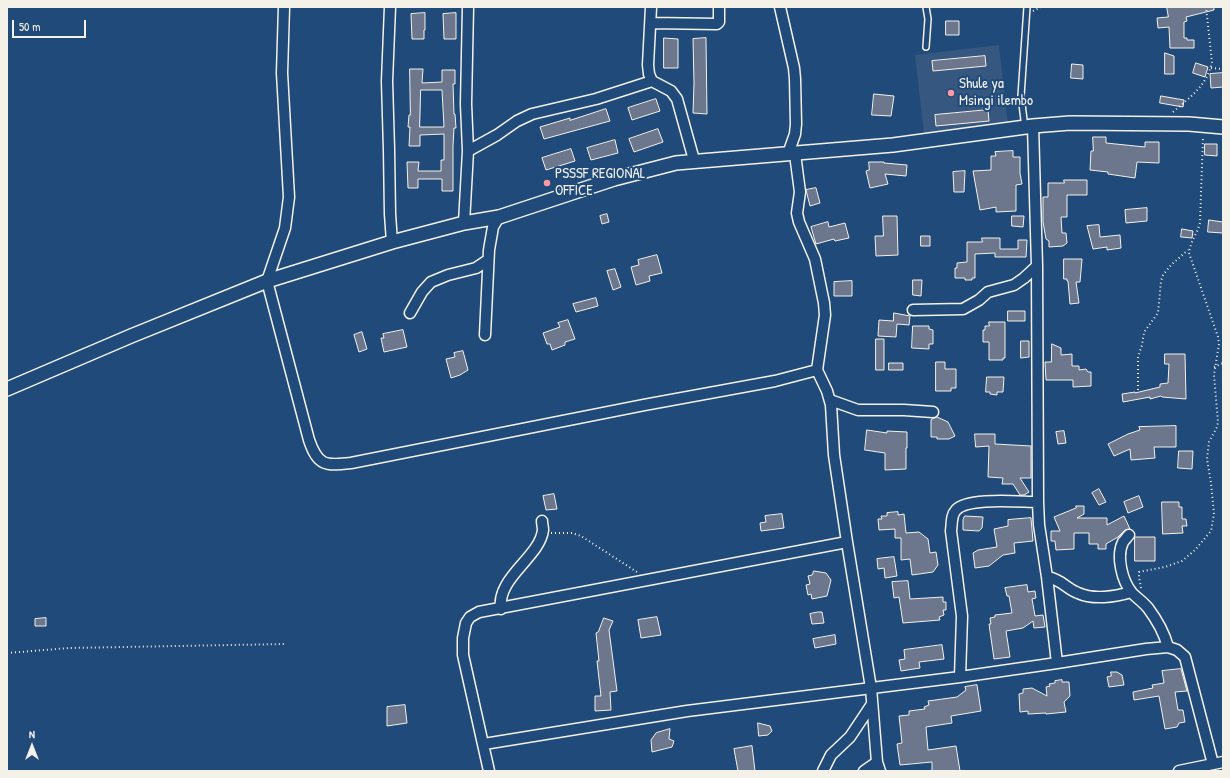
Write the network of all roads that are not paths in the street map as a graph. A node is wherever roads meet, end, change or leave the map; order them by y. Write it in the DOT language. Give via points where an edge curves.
graph roads {
  1 [pos="284,7"];
  2 [pos="390,7"];
  3 [pos="468,7"];
  4 [pos="651,7"];
  5 [pos="719,7"];
  6 [pos="780,7"];
  7 [pos="926,7"];
  8 [pos="1027,7"];
  9 [pos="651,23"];
  10 [pos="926,47"];
  11 [pos="652,81"];
  12 [pos="1029,127"];
  13 [pos="1223,127"];
  14 [pos="468,151"];
  15 [pos="792,154"];
  16 [pos="694,160"];
  17 [pos="498,217"];
  18 [pos="464,223"];
  19 [pos="392,242"];
  20 [pos="488,260"];
  21 [pos="1037,266"];
  22 [pos="267,281"];
  23 [pos="913,310"];
  24 [pos="410,313"];
  25 [pos="485,336"];
  26 [pos="817,370"];
  27 [pos="8,386"];
  28 [pos="830,400"];
  29 [pos="933,412"];
  30 [pos="1038,502"];
  31 [pos="542,521"];
  32 [pos="1129,535"];
  33 [pos="846,542"];
  34 [pos="1047,577"];
  35 [pos="1131,592"];
  36 [pos="500,609"];
  37 [pos="1168,647"];
  38 [pos="1057,663"];
  39 [pos="960,677"];
  40 [pos="871,688"];
  41 [pos="872,704"];
  42 [pos="484,744"];
  43 [pos="1218,763"];
  44 [pos="879,766"];
  45 [pos="489,771"];
  46 [pos="823,771"];
  47 [pos="864,771"];
  48 [pos="1179,771"];
  1 -- 22 [label="street" via="282,73 289,197 285,228"];
  2 -- 19 [label="street" via="387,81"];
  3 -- 14 [label="street"];
  4 -- 9 [label="street"];
  5 -- 9 [label="street" via="717,24"];
  6 -- 15 [label="street" via="794,68 797,117"];
  7 -- 10 [label="lane"];
  8 -- 12 [label="lane" via="1022,88"];
  9 -- 11 [label="street" via="648,65"];
  11 -- 14 [label="street" via="596,99 532,114"];
  11 -- 16 [label="street" via="671,91 677,99"];
  12 -- 13 [label="street" via="1070,123"];
  12 -- 15 [label="street" via="893,145"];
  12 -- 21 [label="street"];
  14 -- 18 [label="street"];
  15 -- 16 [label="street"];
  15 -- 26 [label="street" via="800,192 797,213 815,259 824,303 825,315"];
  16 -- 17 [label="street" via="676,162 614,179"];
  17 -- 18 [label="street"];
  17 -- 20 [label="street" via="493,227"];
  18 -- 19 [label="street"];
  19 -- 22 [label="street"];
  20 -- 24 [label="street" via="476,268 448,274 431,282"];
  20 -- 25 [label="street"];
  21 -- 23 [label="street" via="1014,285 988,292 963,309"];
  21 -- 30 [label="street"];
  22 -- 26 [label="street" via="313,453 320,462 334,465 775,381"];
  22 -- 27 [label="street"];
  26 -- 28 [label="street"];
  28 -- 29 [label="street" via="858,410"];
  28 -- 33 [label="street" via="834,455"];
  30 -- 34 [label="street"];
  30 -- 39 [label="street" via="975,502 960,506 954,511 951,531 962,616"];
  31 -- 36 [label="street" via="542,533 538,543 508,581 501,595"];
  32 -- 35 [label="street" via="1123,542 1120,557 1123,574"];
  33 -- 36 [label="street"];
  33 -- 40 [label="street"];
  34 -- 35 [label="street" via="1056,579 1078,594 1086,596 1118,596"];
  34 -- 38 [label="street"];
  35 -- 37 [label="street" via="1147,607 1164,635"];
  36 -- 42 [label="street" via="474,614 464,629 463,655"];
  37 -- 38 [label="street" via="1146,648"];
  37 -- 43 [label="street" via="1185,657"];
  38 -- 39 [label="street"];
  39 -- 40 [label="street"];
  40 -- 41 [label="street"];
  40 -- 42 [label="street" via="687,711"];
  41 -- 44 [label="street"];
  41 -- 46 [label="street" via="850,737 831,755"];
  42 -- 45 [label="street"];
  43 -- 48 [label="street"];
  44 -- 47 [label="street"];
}
